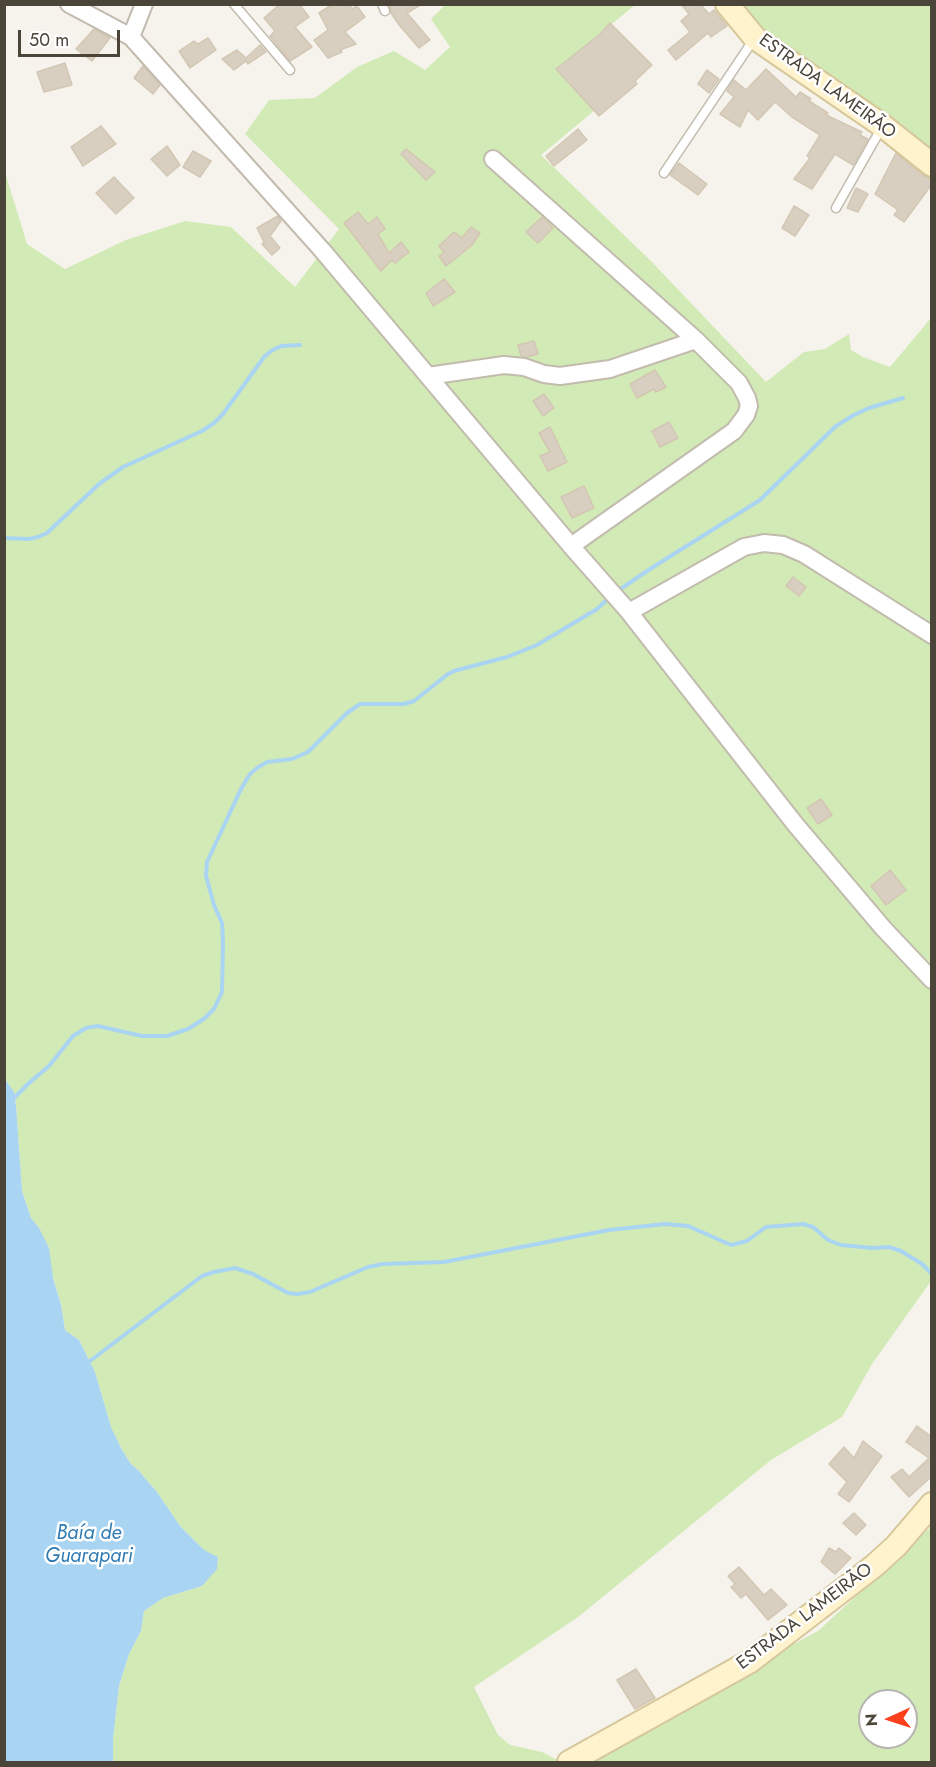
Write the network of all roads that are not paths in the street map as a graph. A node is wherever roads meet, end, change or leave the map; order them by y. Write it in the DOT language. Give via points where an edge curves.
graph roads {
  1 [pos="69,4"];
  2 [pos="144,4"];
  3 [pos="234,4"];
  4 [pos="727,4"];
  5 [pos="130,38"];
  6 [pos="755,38"];
  7 [pos="290,69"];
  8 [pos="883,126"];
  9 [pos="493,159"];
  10 [pos="932,165"];
  11 [pos="664,173"];
  12 [pos="836,208"];
  13 [pos="696,340"];
  14 [pos="428,376"];
  15 [pos="571,546"];
  16 [pos="629,612"];
  17 [pos="932,635"];
  18 [pos="932,980"];
  19 [pos="932,1504"];
  20 [pos="569,1762"];
  1 -- 5 [label="street"];
  2 -- 5 [label="street"];
  3 -- 7 [label="lane"];
  4 -- 6 [label="street, ESTRADA LAMEIRÃO"];
  5 -- 14 [label="street" via="322,250"];
  6 -- 8 [label="street, ESTRADA LAMEIRÃO"];
  6 -- 11 [label="lane"];
  8 -- 10 [label="street, ESTRADA LAMEIRÃO"];
  8 -- 12 [label="lane"];
  9 -- 13 [label="street"];
  13 -- 14 [label="street" via="610,369 560,376 504,366"];
  13 -- 15 [label="street" via="739,383 749,406 746,415 734,430"];
  14 -- 15 [label="street"];
  15 -- 16 [label="street"];
  16 -- 17 [label="street" via="744,547 764,543 783,545 804,554"];
  16 -- 18 [label="street" via="795,825"];
  19 -- 20 [label="street, ESTRADA LAMEIRÃO" via="874,1566 749,1662"];
}
